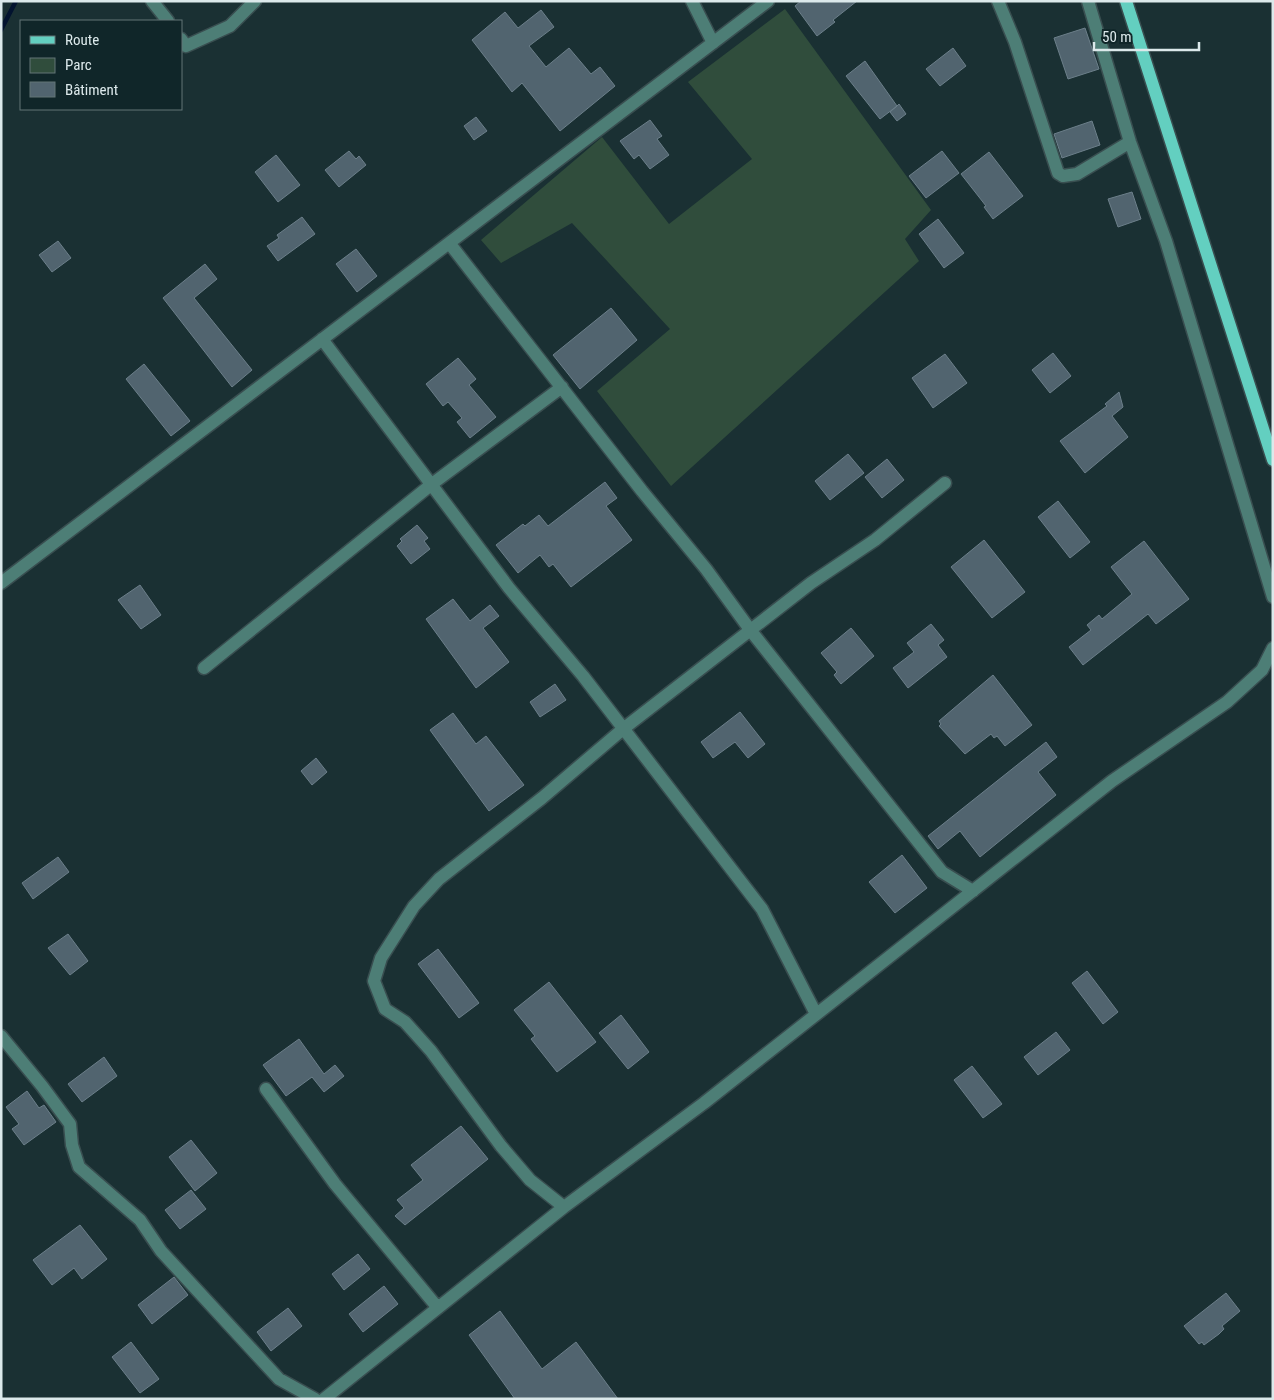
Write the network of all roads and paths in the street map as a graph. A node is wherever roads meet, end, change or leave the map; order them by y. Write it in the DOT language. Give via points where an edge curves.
graph roads {
  1 [pos="152,1"];
  2 [pos="255,1"];
  3 [pos="692,1"];
  4 [pos="768,1"];
  5 [pos="998,1"];
  6 [pos="1088,1"];
  7 [pos="1126,1"];
  8 [pos="167,20"];
  9 [pos="182,40"];
  10 [pos="713,43"];
  11 [pos="1130,142"];
  12 [pos="450,244"];
  13 [pos="322,339"];
  14 [pos="562,387"];
  15 [pos="1273,460"];
  16 [pos="945,483"];
  17 [pos="432,484"];
  18 [pos="1,583"];
  19 [pos="1273,597"];
  20 [pos="751,631"];
  21 [pos="1273,648"];
  22 [pos="204,668"];
  23 [pos="623,728"];
  24 [pos="973,891"];
  25 [pos="816,1014"];
  26 [pos="1,1036"];
  27 [pos="266,1089"];
  28 [pos="564,1208"];
  29 [pos="438,1308"];
  30 [pos="315,1399"];
  31 [pos="324,1399"];
  1 -- 8 [label="street"];
  2 -- 9 [label="street" via="230,26 186,46"];
  3 -- 10 [label="street"];
  4 -- 10 [label="street"];
  5 -- 11 [label="street" via="1058,172 1064,176 1076,174"];
  6 -- 11 [label="street"];
  7 -- 15 [label="main road"];
  10 -- 12 [label="street"];
  11 -- 19 [label="street" via="1166,241"];
  12 -- 13 [label="street"];
  12 -- 14 [label="street"];
  13 -- 17 [label="street"];
  13 -- 18 [label="street"];
  14 -- 17 [label="street"];
  14 -- 20 [label="street"];
  16 -- 20 [label="street" via="875,540"];
  17 -- 22 [label="street"];
  17 -- 23 [label="street" via="509,588"];
  20 -- 23 [label="street"];
  20 -- 24 [label="street" via="942,872"];
  21 -- 24 [label="street" via="1262,670 1227,702 1112,781"];
  23 -- 25 [label="street" via="762,909"];
  23 -- 28 [label="street" via="440,879 414,906 380,958 374,981 385,1009 405,1022 431,1050 530,1180"];
  24 -- 25 [label="street"];
  25 -- 28 [label="street"];
  26 -- 30 [label="street" via="70,1124 79,1167 140,1220 161,1251 279,1379"];
  27 -- 29 [label="street" via="335,1184"];
  28 -- 29 [label="street"];
  29 -- 31 [label="street"];
}
